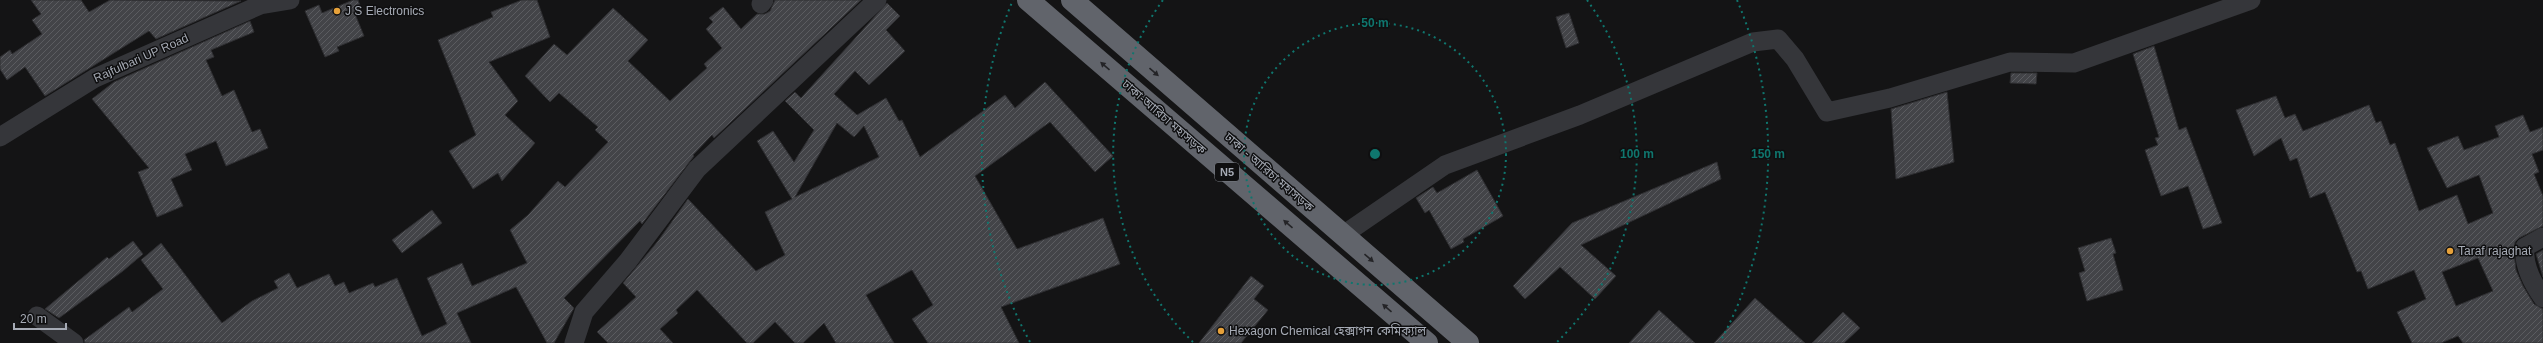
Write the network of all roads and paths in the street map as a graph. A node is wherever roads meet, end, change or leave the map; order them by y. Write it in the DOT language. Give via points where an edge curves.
graph roads {
  1 [pos="290,0"];
  2 [pos="877,0"];
  3 [pos="1028,0"];
  4 [pos="1072,0"];
  5 [pos="2251,0"];
  6 [pos="0,137"];
  7 [pos="1343,236"];
  8 [pos="2543,237"];
  9 [pos="2543,298"];
  10 [pos="38,316"];
  11 [pos="74,343"];
  12 [pos="574,343"];
  13 [pos="1427,343"];
  14 [pos="1468,343"];
  1 -- 6 [label="street, Rajfulbari UP Road" via="260,5 95,78"];
  2 -- 12 [label="street" via="697,170 628,261 584,312"];
  13 -- 3 [label="highway, ঢাকা-আরিচা মহাসড়ক / N5, one-way"];
  4 -- 7 [label="highway, ঢাকা - আরিচা মহাসড়ক / N5, one-way"];
  5 -- 7 [label="street" via="2074,63 2010,62 1890,98 1827,112 1795,58 1778,39 1753,42 1580,115 1445,165"];
  7 -- 14 [label="highway, ঢাকা - আরিচা মহাসড়ক / N5, one-way"];
  8 -- 9 [label="street" via="2525,247 2524,257 2536,289"];
  10 -- 11 [label="street"];
}
